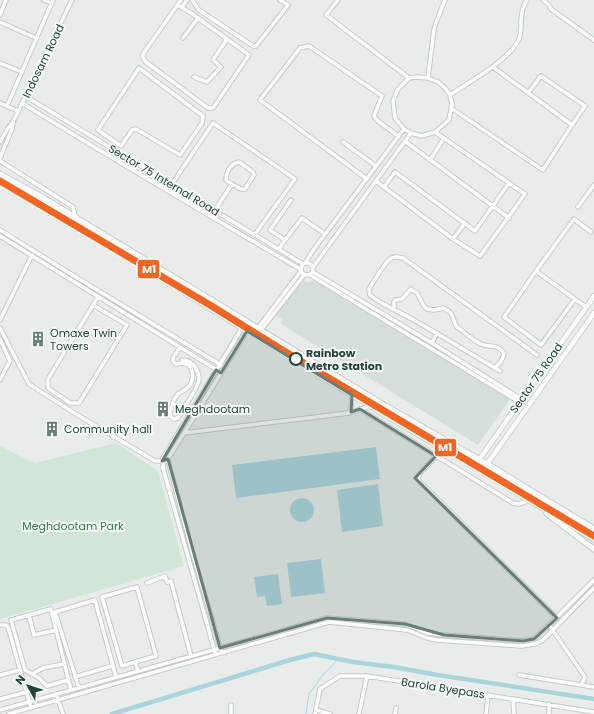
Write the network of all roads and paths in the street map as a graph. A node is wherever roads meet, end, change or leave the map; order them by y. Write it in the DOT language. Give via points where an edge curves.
graph roads {
  1 [pos="6,0"];
  2 [pos="44,0"];
  3 [pos="72,0"];
  4 [pos="181,0"];
  5 [pos="187,0"];
  6 [pos="192,0"];
  7 [pos="280,0"];
  8 [pos="338,0"];
  9 [pos="439,0"];
  10 [pos="527,0"];
  11 [pos="542,0"];
  12 [pos="553,0"];
  13 [pos="52,2"];
  14 [pos="445,2"];
  15 [pos="178,5"];
  16 [pos="549,5"];
  17 [pos="182,7"];
  18 [pos="0,15"];
  19 [pos="198,18"];
  20 [pos="0,22"];
  21 [pos="36,38"];
  22 [pos="183,38"];
  23 [pos="227,39"];
  24 [pos="594,40"];
  25 [pos="0,63"];
  26 [pos="493,67"];
  27 [pos="22,72"];
  28 [pos="194,77"];
  29 [pos="409,78"];
  30 [pos="428,78"];
  31 [pos="528,93"];
  32 [pos="450,95"];
  33 [pos="25,96"];
  34 [pos="0,103"];
  35 [pos="22,103"];
  36 [pos="7,106"];
  37 [pos="451,108"];
  38 [pos="18,111"];
  39 [pos="13,122"];
  40 [pos="572,125"];
  41 [pos="404,129"];
  42 [pos="435,132"];
  43 [pos="411,133"];
  44 [pos="398,136"];
  45 [pos="444,138"];
  46 [pos="0,142"];
  47 [pos="344,142"];
  48 [pos="406,142"];
  49 [pos="121,146"];
  50 [pos="118,152"];
  51 [pos="0,160"];
  52 [pos="430,160"];
  53 [pos="376,166"];
  54 [pos="0,174"];
  55 [pos="367,179"];
  56 [pos="376,181"];
  57 [pos="0,182"];
  58 [pos="509,183"];
  59 [pos="172,184"];
  60 [pos="232,184"];
  61 [pos="594,185"];
  62 [pos="384,187"];
  63 [pos="291,200"];
  64 [pos="351,200"];
  65 [pos="358,205"];
  66 [pos="493,206"];
  67 [pos="578,207"];
  68 [pos="215,210"];
  69 [pos="75,217"];
  70 [pos="509,218"];
  71 [pos="465,223"];
  72 [pos="0,230"];
  73 [pos="591,232"];
  74 [pos="255,234"];
  75 [pos="325,234"];
  76 [pos="0,236"];
  77 [pos="452,239"];
  78 [pos="285,240"];
  79 [pos="279,249"];
  80 [pos="34,251"];
  81 [pos="32,256"];
  82 [pos="140,257"];
  83 [pos="304,263"];
  84 [pos="138,264"];
  85 [pos="154,265"];
  86 [pos="313,267"];
  87 [pos="301,270"];
  88 [pos="536,271"];
  89 [pos="150,272"];
  90 [pos="311,273"];
  91 [pos="304,274"];
  92 [pos="594,296"];
  93 [pos="98,297"];
  94 [pos="575,299"];
  95 [pos="93,305"];
  96 [pos="586,307"];
  97 [pos="394,309"];
  98 [pos="594,313"];
  99 [pos="141,316"];
  100 [pos="0,320"];
  101 [pos="138,321"];
  102 [pos="0,328"];
  103 [pos="244,329"];
  104 [pos="260,329"];
  105 [pos="438,333"];
  106 [pos="0,339"];
  107 [pos="432,343"];
  108 [pos="180,347"];
  109 [pos="186,351"];
  110 [pos="537,355"];
  111 [pos="180,358"];
  112 [pos="220,364"];
  113 [pos="225,367"];
  114 [pos="494,368"];
  115 [pos="216,370"];
  116 [pos="500,371"];
  117 [pos="221,373"];
  118 [pos="0,380"];
  119 [pos="184,391"];
  120 [pos="352,395"];
  121 [pos="191,396"];
  122 [pos="520,401"];
  123 [pos="370,406"];
  124 [pos="360,409"];
  125 [pos="349,413"];
  126 [pos="389,417"];
  127 [pos="384,424"];
  128 [pos="184,433"];
  129 [pos="488,446"];
  130 [pos="443,449"];
  131 [pos="496,451"];
  132 [pos="436,456"];
  133 [pos="168,460"];
  134 [pos="478,460"];
  135 [pos="162,462"];
  136 [pos="486,464"];
  137 [pos="530,500"];
  138 [pos="541,506"];
  139 [pos="594,529"];
  140 [pos="594,538"];
  141 [pos="594,549"];
  142 [pos="594,580"];
  143 [pos="147,583"];
  144 [pos="594,588"];
  145 [pos="29,615"];
  146 [pos="557,618"];
  147 [pos="0,625"];
  148 [pos="549,625"];
  149 [pos="56,630"];
  150 [pos="552,630"];
  151 [pos="220,648"];
  152 [pos="214,650"];
  153 [pos="222,653"];
  154 [pos="215,655"];
  155 [pos="191,656"];
  156 [pos="143,660"];
  157 [pos="136,662"];
  158 [pos="64,664"];
  159 [pos="112,666"];
  160 [pos="145,669"];
  161 [pos="20,670"];
  162 [pos="138,671"];
  163 [pos="32,674"];
  164 [pos="0,675"];
  165 [pos="75,676"];
  166 [pos="367,676"];
  167 [pos="519,676"];
  168 [pos="116,677"];
  169 [pos="68,680"];
  170 [pos="581,685"];
  171 [pos="594,687"];
  172 [pos="79,688"];
  173 [pos="71,690"];
  174 [pos="27,692"];
  175 [pos="56,694"];
  176 [pos="488,695"];
  177 [pos="513,699"];
  178 [pos="0,700"];
  179 [pos="58,700"];
  180 [pos="30,702"];
  181 [pos="549,704"];
  182 [pos="231,705"];
  183 [pos="32,708"];
  184 [pos="396,708"];
  185 [pos="0,710"];
  186 [pos="316,712"];
  187 [pos="594,712"];
  188 [pos="9,714"];
  189 [pos="63,714"];
  190 [pos="231,714"];
  191 [pos="330,714"];
  192 [pos="359,714"];
  193 [pos="395,714"];
  194 [pos="486,714"];
  195 [pos="514,714"];
  196 [pos="549,714"];
  1 -- 18 [label="street"];
  2 -- 13 [label="street"];
  3 -- 33 [label="street, Indosam Road"];
  4 -- 15 [label="street"];
  5 -- 17 [label="street"];
  6 -- 7 [label="street" via="199,10 253,46 256,46 288,5"];
  8 -- 29 [label="street" via="326,15"];
  9 -- 14 [label="street"];
  10 -- 26 [label="street" via="517,43"];
  11 -- 16 [label="street"];
  12 -- 16 [label="street"];
  13 -- 21 [label="street"];
  14 -- 30 [label="street" via="434,29"];
  15 -- 17 [label="street"];
  15 -- 23 [label="street" via="143,54 143,58 208,108 213,108 249,55"];
  16 -- 24 [label="street"];
  17 -- 19 [label="street"];
  19 -- 22 [label="street"];
  19 -- 23 [label="street"];
  20 -- 21 [label="street"];
  21 -- 27 [label="street"];
  23 -- 28 [label="street" via="213,60 221,67 208,82"];
  25 -- 27 [label="street"];
  26 -- 31 [label="street"];
  26 -- 32 [label="street"];
  27 -- 36 [label="street"];
  29 -- 30 [label="street"];
  29 -- 41 [label="street" via="398,89 393,101 395,118"];
  30 -- 32 [label="street" via="438,82"];
  31 -- 40 [label="street"];
  31 -- 40 [label="street" via="541,76 584,106"];
  32 -- 37 [label="street"];
  33 -- 35 [label="street, Indosam Road"];
  33 -- 50 [label="street, Sector 75 Internal Road"];
  34 -- 36 [label="street"];
  35 -- 38 [label="street, Indosam Road"];
  35 -- 87 [label="street, Sector 75 Internal Road"];
  36 -- 38 [label="street"];
  37 -- 40 [label="street" via="542,170"];
  37 -- 42 [label="street" via="449,120"];
  38 -- 39 [label="street, Indosam Road"];
  39 -- 46 [label="street, Indosam Road"];
  39 -- 51 [label="street, Indosam Road"];
  41 -- 43 [label="street"];
  41 -- 44 [label="street"];
  42 -- 43 [label="street" via="422,136"];
  42 -- 45 [label="street"];
  43 -- 48 [label="street"];
  44 -- 53 [label="street"];
  44 -- 55 [label="street" via="374,116 382,96 309,46 300,48 260,100"];
  45 -- 52 [label="street"];
  45 -- 58 [label="street"];
  47 -- 53 [label="street"];
  48 -- 52 [label="street"];
  48 -- 56 [label="street"];
  49 -- 49 [label="street" via="98,130 139,68 203,116 202,123 180,155 136,129 132,130"];
  49 -- 50 [label="street"];
  50 -- 59 [label="street, Sector 75 Internal Road"];
  51 -- 69 [label="street" via="73,207"];
  52 -- 66 [label="street"];
  53 -- 55 [label="street"];
  54 -- 69 [label="main road"];
  55 -- 64 [label="street"];
  56 -- 62 [label="street"];
  56 -- 65 [label="street"];
  57 -- 84 [label="main road"];
  58 -- 66 [label="street"];
  58 -- 70 [label="street" via="525,194"];
  59 -- 68 [label="street, Sector 75 Internal Road"];
  59 -- 74 [label="street" via="213,123 295,179"];
  60 -- 60 [label="street" via="226,180 226,176 234,163 239,162 253,172 254,175 245,188"];
  60 -- 68 [label="street"];
  61 -- 67 [label="street"];
  62 -- 71 [label="street" via="395,172"];
  62 -- 77 [label="street"];
  63 -- 78 [label="street" via="270,230"];
  64 -- 65 [label="street"];
  64 -- 75 [label="street"];
  65 -- 86 [label="street"];
  66 -- 70 [label="street"];
  66 -- 71 [label="street" via="476,231"];
  68 -- 74 [label="street, Sector 75 Internal Road"];
  69 -- 82 [label="main road"];
  70 -- 77 [label="street" via="480,256"];
  71 -- 77 [label="street"];
  72 -- 80 [label="street"];
  73 -- 88 [label="street" via="574,219"];
  74 -- 79 [label="street, Sector 75 Internal Road"];
  75 -- 78 [label="street" via="302,218"];
  75 -- 83 [label="street"];
  76 -- 81 [label="street"];
  78 -- 79 [label="street"];
  79 -- 83 [label="street, Sector 75 Internal Road"];
  80 -- 81 [label="street"];
  80 -- 99 [label="street"];
  81 -- 93 [label="street"];
  81 -- 100 [label="street"];
  82 -- 84 [label="main road"];
  82 -- 85 [label="main road"];
  83 -- 86 [label="street" via="309,263"];
  83 -- 87 [label="street"];
  84 -- 89 [label="main road"];
  85 -- 89 [label="main road" via="151,266"];
  85 -- 104 [label="main road"];
  86 -- 90 [label="street"];
  87 -- 91 [label="street"];
  87 -- 104 [label="street"];
  88 -- 94 [label="street"];
  88 -- 94 [label="street" via="504,318 541,345"];
  89 -- 103 [label="main road"];
  90 -- 91 [label="street" via="307,276"];
  90 -- 107 [label="street"];
  90 -- 122 [label="street"];
  91 -- 104 [label="street"];
  92 -- 96 [label="street, Sector 75 Road"];
  93 -- 95 [label="street"];
  93 -- 101 [label="street"];
  94 -- 96 [label="street"];
  95 -- 95 [label="street" via="127,325 79,403 70,403 48,388 48,379"];
  96 -- 122 [label="street, Sector 75 Road"];
  97 -- 105 [label="street"];
  97 -- 110 [label="street" via="374,299 369,289 389,259 399,257"];
  97 -- 114 [label="street" via="394,302 402,299 411,289 417,293 427,309 444,308 453,314 457,327 482,344 501,349 504,353 503,358"];
  98 -- 131 [label="street, Sector 75 Road"];
  99 -- 101 [label="street"];
  99 -- 112 [label="street"];
  101 -- 108 [label="street"];
  102 -- 135 [label="street" via="29,384 155,461"];
  103 -- 112 [label="street"];
  103 -- 113 [label="street"];
  103 -- 120 [label="main road"];
  104 -- 134 [label="main road"];
  105 -- 107 [label="street"];
  105 -- 114 [label="street"];
  106 -- 118 [label="street" via="10,361"];
  107 -- 122 [label="street"];
  108 -- 109 [label="street"];
  108 -- 111 [label="street"];
  109 -- 111 [label="street"];
  109 -- 115 [label="street"];
  111 -- 119 [label="street" via="193,374 192,383"];
  111 -- 121 [label="street" via="192,363 198,374 198,384"];
  112 -- 113 [label="street"];
  112 -- 115 [label="street"];
  113 -- 117 [label="street"];
  114 -- 116 [label="street"];
  115 -- 117 [label="street"];
  115 -- 135 [label="street"];
  117 -- 128 [label="street"];
  119 -- 121 [label="street"];
  119 -- 121 [label="street" via="175,397 170,415 172,418 178,418"];
  120 -- 123 [label="main road"];
  120 -- 125 [label="street"];
  122 -- 129 [label="street, Sector 75 Road"];
  123 -- 124 [label="street"];
  123 -- 126 [label="main road"];
  124 -- 125 [label="street"];
  124 -- 127 [label="street"];
  125 -- 128 [label="street"];
  126 -- 127 [label="street"];
  126 -- 130 [label="main road"];
  127 -- 132 [label="street"];
  128 -- 133 [label="street"];
  129 -- 131 [label="street"];
  129 -- 134 [label="street, Sector 75 Road"];
  130 -- 132 [label="street"];
  130 -- 137 [label="main road"];
  131 -- 136 [label="street, Sector 75 Road"];
  132 -- 137 [label="street" via="513,503 519,504"];
  132 -- 146 [label="street" via="420,473 420,482"];
  133 -- 135 [label="street"];
  133 -- 151 [label="street"];
  134 -- 136 [label="main road"];
  135 -- 152 [label="street"];
  136 -- 139 [label="main road"];
  137 -- 138 [label="main road"];
  138 -- 140 [label="main road"];
  138 -- 141 [label="main road" via="554,520"];
  142 -- 146 [label="street"];
  143 -- 155 [label="street" via="165,576 167,582 171,580"];
  144 -- 150 [label="street"];
  145 -- 149 [label="street" via="34,635"];
  145 -- 149 [label="street" via="51,609"];
  145 -- 163 [label="street" via="11,620 25,670"];
  146 -- 148 [label="street"];
  147 -- 161 [label="street" via="8,627"];
  148 -- 150 [label="street"];
  148 -- 151 [label="street" via="534,639 523,641 427,633 405,624 328,618"];
  149 -- 158 [label="street"];
  150 -- 153 [label="street" via="542,641 522,646 437,640 407,630 328,622"];
  150 -- 170 [label="street" via="585,677"];
  151 -- 152 [label="street"];
  151 -- 153 [label="street"];
  152 -- 154 [label="street"];
  152 -- 155 [label="street"];
  153 -- 154 [label="street"];
  154 -- 179 [label="street"];
  155 -- 160 [label="street"];
  156 -- 157 [label="street"];
  156 -- 157 [label="street" via="156,656 137,587 102,597 122,666"];
  156 -- 160 [label="street"];
  157 -- 162 [label="street"];
  158 -- 163 [label="street" via="43,668"];
  158 -- 169 [label="street"];
  159 -- 165 [label="street"];
  159 -- 165 [label="street" via="95,600 55,612"];
  159 -- 168 [label="street"];
  160 -- 162 [label="street"];
  161 -- 164 [label="street"];
  161 -- 174 [label="street"];
  162 -- 168 [label="street"];
  163 -- 169 [label="street" via="47,686"];
  165 -- 172 [label="street"];
  166 -- 176 [label="street, Barola Byepass"];
  166 -- 186 [label="street, Barola Byepass" via="340,676 320,690"];
  166 -- 192 [label="street"];
  167 -- 170 [label="street"];
  168 -- 172 [label="street"];
  169 -- 173 [label="street"];
  170 -- 171 [label="street"];
  172 -- 173 [label="street"];
  173 -- 175 [label="street"];
  174 -- 178 [label="street"];
  174 -- 180 [label="street"];
  175 -- 179 [label="street"];
  175 -- 180 [label="street"];
  176 -- 177 [label="street, Barola Byepass"];
  176 -- 194 [label="street"];
  177 -- 181 [label="street, Barola Byepass"];
  177 -- 195 [label="street"];
  179 -- 183 [label="street"];
  179 -- 189 [label="street"];
  180 -- 183 [label="street"];
  180 -- 185 [label="street"];
  181 -- 187 [label="street, Barola Byepass"];
  181 -- 196 [label="street"];
  182 -- 190 [label="street"];
  183 -- 188 [label="street"];
  184 -- 193 [label="street"];
  186 -- 191 [label="street"];
}
